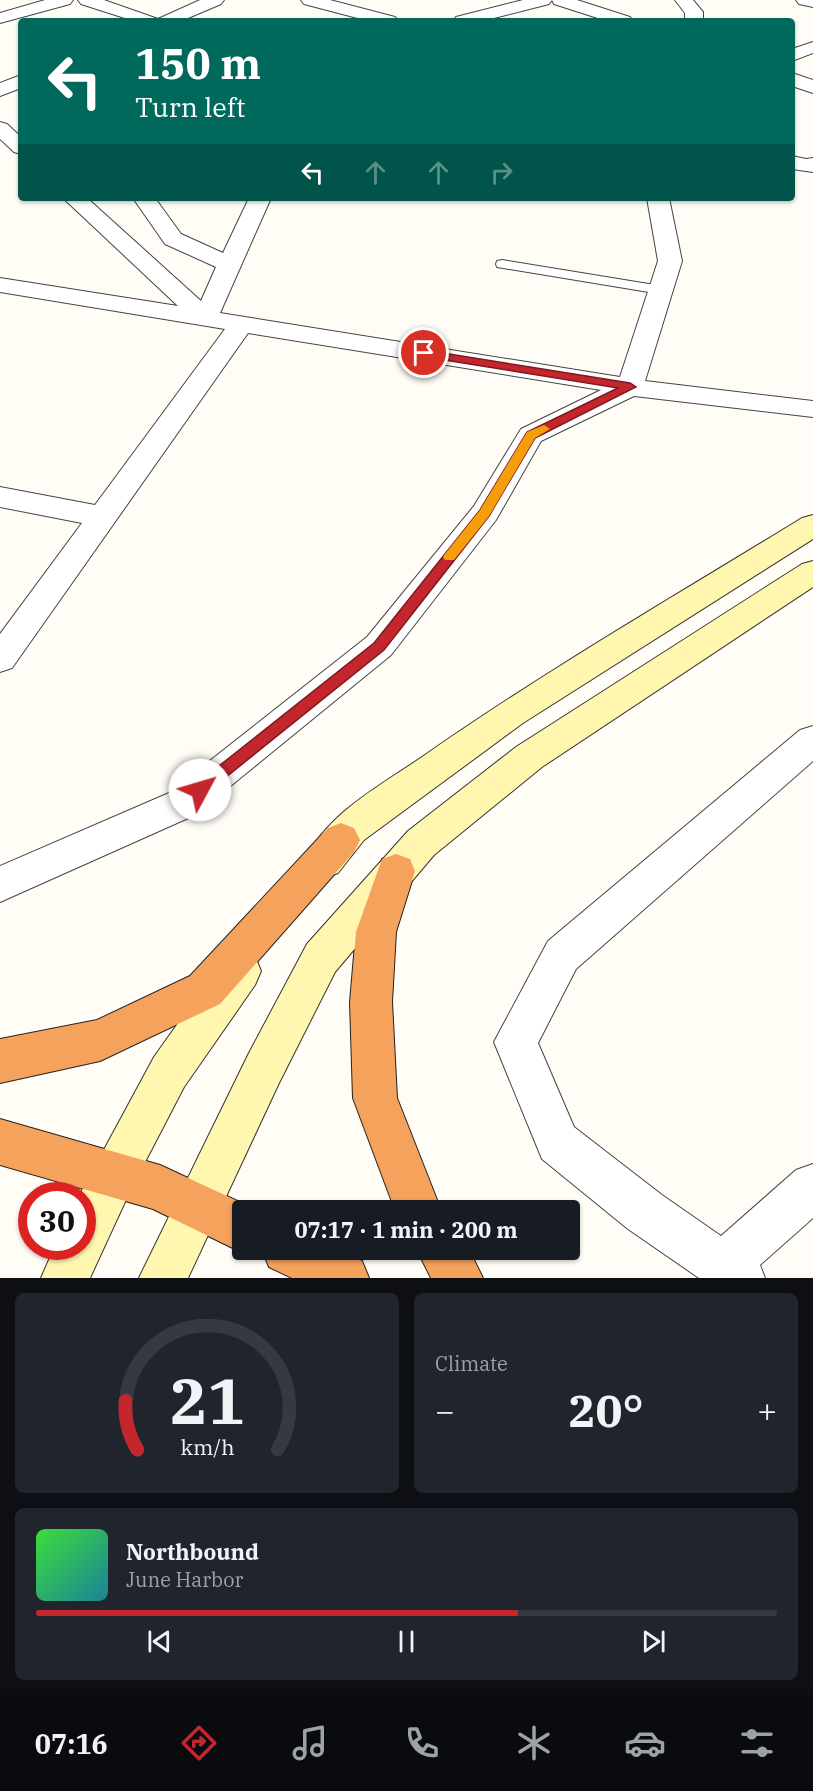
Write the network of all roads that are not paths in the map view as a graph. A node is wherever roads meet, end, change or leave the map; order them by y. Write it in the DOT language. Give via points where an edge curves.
graph roads {
  1 [pos="64,0"];
  2 [pos="87,0"];
  3 [pos="215,0"];
  4 [pos="310,0"];
  5 [pos="378,0"];
  6 [pos="543,0"];
  7 [pos="560,0"];
  8 [pos="684,0"];
  9 [pos="805,0"];
  10 [pos="813,2"];
  11 [pos="0,18"];
  12 [pos="137,18"];
  13 [pos="173,18"];
  14 [pos="378,18"];
  15 [pos="395,18"];
  16 [pos="474,18"];
  17 [pos="615,18"];
  18 [pos="694,18"];
  19 [pos="813,47"];
  20 [pos="795,54"];
  21 [pos="795,80"];
  22 [pos="18,83"];
  23 [pos="813,87"];
  24 [pos="0,90"];
  25 [pos="0,128"];
  26 [pos="18,145"];
  27 [pos="77,201"];
  28 [pos="146,201"];
  29 [pos="259,201"];
  30 [pos="659,201"];
  31 [pos="229,264"];
  32 [pos="502,264"];
  33 [pos="0,285"];
  34 [pos="661,290"];
  35 [pos="205,318"];
  36 [pos="241,324"];
  37 [pos="630,387"];
  38 [pos="813,409"];
  39 [pos="0,497"];
  40 [pos="102,517"];
  41 [pos="813,525"];
  42 [pos="813,572"];
  43 [pos="0,659"];
  44 [pos="813,740"];
  45 [pos="341,840"];
  46 [pos="396,871"];
  47 [pos="0,884"];
  48 [pos="0,1061"];
  49 [pos="0,1142"];
  50 [pos="114,1175"];
  51 [pos="813,1187"];
  52 [pos="412,1200"];
  53 [pos="196,1206"];
  54 [pos="96,1212"];
  55 [pos="232,1224"];
  56 [pos="73,1260"];
  57 [pos="307,1260"];
  58 [pos="447,1260"];
  59 [pos="732,1272"];
  60 [pos="65,1278"];
  61 [pos="163,1278"];
  62 [pos="345,1278"];
  63 [pos="459,1278"];
  1 -- 11 [label="street"];
  2 -- 12 [label="street"];
  3 -- 13 [label="street"];
  4 -- 14 [label="street"];
  5 -- 15 [label="street"];
  6 -- 16 [label="street"];
  7 -- 17 [label="street"];
  8 -- 18 [label="street"];
  9 -- 10 [label="street"];
  19 -- 20 [label="street"];
  21 -- 23 [label="street"];
  22 -- 24 [label="street"];
  25 -- 26 [label="street"];
  27 -- 35 [label="street"];
  28 -- 31 [label="street" via="173,239"];
  29 -- 31 [label="street"];
  30 -- 34 [label="street" via="670,261"];
  31 -- 35 [label="street"];
  32 -- 34 [label="lane"];
  33 -- 35 [label="street"];
  34 -- 37 [label="street"];
  35 -- 36 [label="street"];
  36 -- 37 [label="street"];
  36 -- 40 [label="street"];
  37 -- 38 [label="street"];
  37 -- 47 [label="street" via="531,435 485,513 379,646 182,804"];
  39 -- 40 [label="street"];
  40 -- 43 [label="street"];
  41 -- 45 [label="street" via="511,713 351,828"];
  42 -- 46 [label="street" via="529,757 421,843"];
  44 -- 59 [label="street" via="562,955 516,1042 558,1143 645,1212"];
  45 -- 48 [label="highway" via="205,990 100,1040"];
  45 -- 50 [label="street" via="266,932 169,1072"];
  46 -- 52 [label="highway" via="376,932 371,1002 375,1098"];
  46 -- 53 [label="street" via="321,958"];
  49 -- 50 [label="highway"];
  50 -- 53 [label="highway" via="160,1188"];
  50 -- 54 [label="street"];
  51 -- 59 [label="street"];
  53 -- 55 [label="highway"];
  53 -- 61 [label="street"];
  56 -- 60 [label="street"];
  57 -- 62 [label="highway"];
  58 -- 63 [label="highway"];
}
